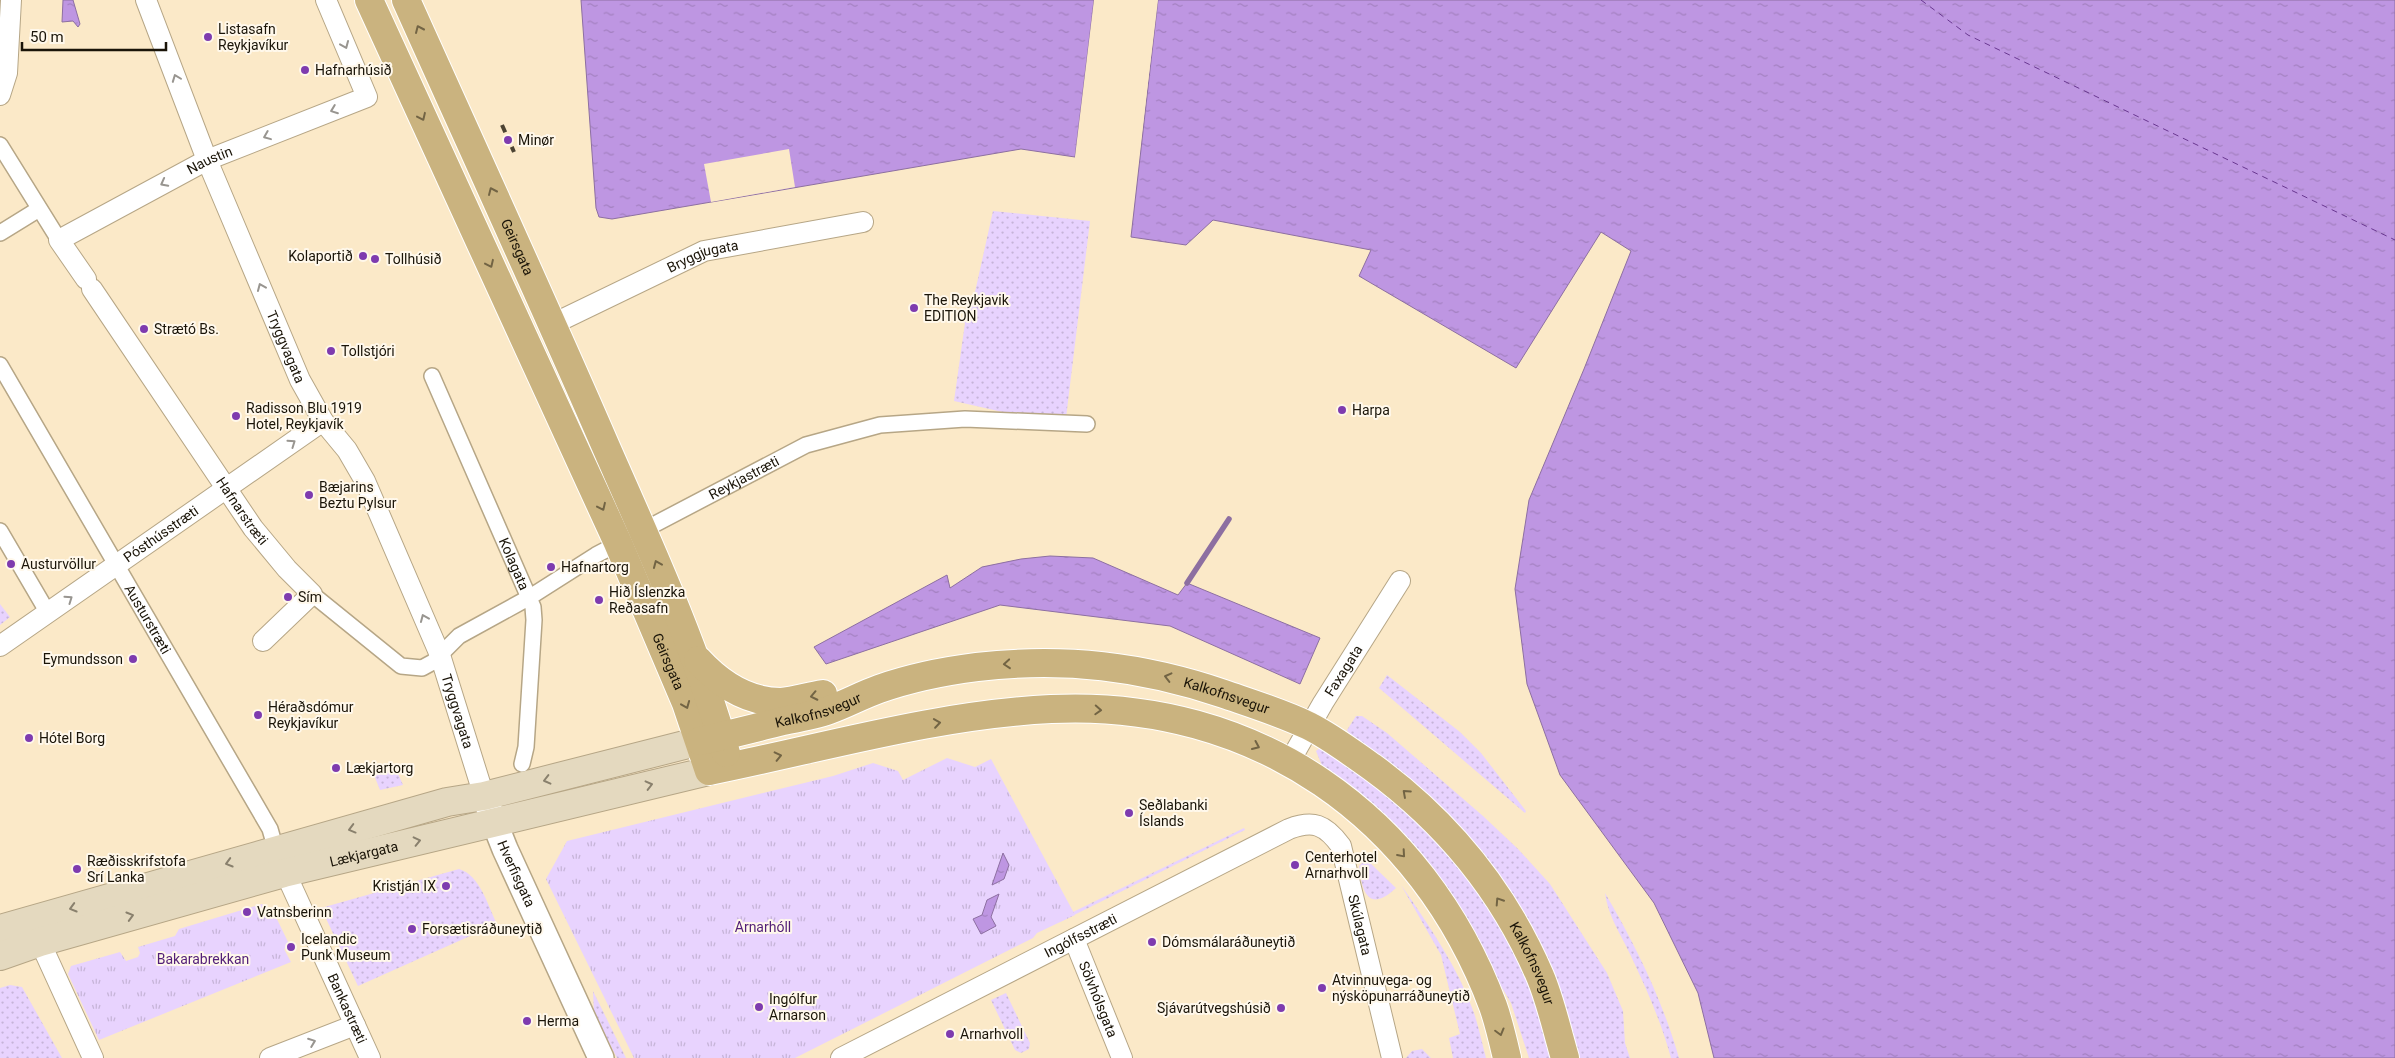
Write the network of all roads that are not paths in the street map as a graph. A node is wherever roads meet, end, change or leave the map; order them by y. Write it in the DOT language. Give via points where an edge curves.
graph roads {
  1 [pos="11,0"];
  2 [pos="146,0"];
  3 [pos="326,0"];
  4 [pos="369,0"];
  5 [pos="406,0"];
  6 [pos="0,95"];
  7 [pos="0,145"];
  8 [pos="207,160"];
  9 [pos="39,209"];
  10 [pos="863,222"];
  11 [pos="0,233"];
  12 [pos="59,240"];
  13 [pos="553,324"];
  14 [pos="524,336"];
  15 [pos="0,365"];
  16 [pos="432,376"];
  17 [pos="323,421"];
  18 [pos="1086,424"];
  19 [pos="226,489"];
  20 [pos="627,495"];
  21 [pos="643,530"];
  22 [pos="0,531"];
  23 [pos="618,544"];
  24 [pos="116,565"];
  25 [pos="1400,581"];
  26 [pos="312,594"];
  27 [pos="530,597"];
  28 [pos="48,613"];
  29 [pos="263,641"];
  30 [pos="0,646"];
  31 [pos="440,655"];
  32 [pos="696,658"];
  33 [pos="880,689"];
  34 [pos="1309,726"];
  35 [pos="711,739"];
  36 [pos="1290,761"];
  37 [pos="522,764"];
  38 [pos="720,769"];
  39 [pos="484,796"];
  40 [pos="495,823"];
  41 [pos="1323,827"];
  42 [pos="280,861"];
  43 [pos="0,929"];
  44 [pos="1074,939"];
  45 [pos="40,942"];
  46 [pos="0,956"];
  47 [pos="354,1025"];
  48 [pos="870,1052"];
  49 [pos="93,1058"];
  50 [pos="270,1058"];
  51 [pos="370,1058"];
  52 [pos="601,1058"];
  53 [pos="841,1058"];
  54 [pos="1122,1058"];
  55 [pos="1392,1058"];
  56 [pos="1507,1058"];
  57 [pos="1565,1058"];
  1 -- 6 [label="street" via="7,73"];
  8 -- 2 [label="street, Tryggvagata, one-way"];
  3 -- 8 [label="street, Naustin, one-way" via="367,97"];
  4 -- 14 [label="main road, Geirsgata, one-way"];
  13 -- 5 [label="main road, Geirsgata, one-way"];
  7 -- 9 [label="street, Hafnarstræti"];
  8 -- 12 [label="street, Naustin, one-way"];
  17 -- 8 [label="street, Tryggvagata, one-way" via="300,380"];
  9 -- 11 [label="street"];
  9 -- 12 [label="street, Hafnarstræti"];
  10 -- 13 [label="street, Bryggjugata" via="704,251"];
  12 -- 19 [label="street, Hafnarstræti"];
  13 -- 20 [label="main road, Geirsgata"];
  14 -- 20 [label="main road, Geirsgata" via="545,348 604,478"];
  14 -- 23 [label="main road, Geirsgata, one-way"];
  15 -- 24 [label="street, Austurstræti"];
  16 -- 27 [label="street, Kolagata"];
  19 -- 17 [label="street, Pósthússtræti, one-way"];
  31 -- 17 [label="street, Tryggvagata, one-way" via="365,481 347,450"];
  18 -- 21 [label="street, Reykjastræti" via="964,419 880,425 806,445"];
  19 -- 24 [label="street, Pósthússtræti"];
  19 -- 26 [label="street, Hafnarstræti" via="286,569"];
  20 -- 21 [label="main road, Geirsgata"];
  21 -- 23 [label="street, Reykjastræti"];
  32 -- 21 [label="main road, Geirsgata, one-way"];
  22 -- 28 [label="street"];
  23 -- 27 [label="street, Reykjastræti"];
  23 -- 35 [label="main road, Geirsgata, one-way"];
  28 -- 24 [label="street, Pósthússtræti, one-way"];
  24 -- 42 [label="street, Austurstræti" via="270,829"];
  25 -- 34 [label="street, Faxagata"];
  26 -- 29 [label="street"];
  26 -- 31 [label="street, Hafnarstræti" via="401,666 422,668"];
  27 -- 31 [label="street, Reykjastræti" via="459,636"];
  27 -- 37 [label="street, Kolagata" via="534,620 526,748"];
  28 -- 30 [label="street, Pósthússtræti"];
  31 -- 39 [label="street, Tryggvagata"];
  33 -- 32 [label="main road, Geirsgata, one-way" via="822,694 782,702 761,700 740,694 725,685"];
  32 -- 35 [label="main road, Geirsgata"];
  34 -- 33 [label="main road, Kalkofnsvegur, one-way" via="1194,684 1104,665 1024,663 976,667"];
  33 -- 35 [label="main road, Kalkofnsvegur" via="827,711"];
  34 -- 36 [label="street, Faxagata"];
  57 -- 34 [label="main road, Kalkofnsvegur, one-way" via="1540,978 1502,904 1476,866 1442,826 1401,788"];
  35 -- 38 [label="main road, Geirsgata"];
  35 -- 39 [label="main road, Lækjargata, one-way"];
  38 -- 36 [label="main road, one-way" via="891,729 1057,709 1133,712 1181,720 1232,736"];
  36 -- 56 [label="main road, one-way" via="1323,782 1383,832 1443,906 1464,941 1493,1007"];
  40 -- 38 [label="main road, Lækjargata, one-way"];
  39 -- 40 [label="street, Hverfisgata"];
  39 -- 42 [label="main road, Lækjargata, one-way" via="447,802"];
  42 -- 40 [label="main road, Lækjargata, one-way"];
  40 -- 52 [label="street, Hverfisgata"];
  41 -- 44 [label="street, Ingólfsstræti" via="1302,824"];
  41 -- 55 [label="street, Skúlagata" via="1341,846"];
  42 -- 43 [label="main road, Lækjargata, one-way"];
  45 -- 42 [label="main road, Lækjargata, one-way"];
  42 -- 47 [label="street, Bankastræti"];
  44 -- 48 [label="street, Ingólfsstræti"];
  44 -- 54 [label="street, Sölvhólsgata"];
  45 -- 46 [label="main road, Lækjargata"];
  45 -- 49 [label="street"];
  50 -- 47 [label="street, one-way"];
  47 -- 51 [label="street, Bankastræti"];
  48 -- 53 [label="street, Ingólfsstræti"];
}
